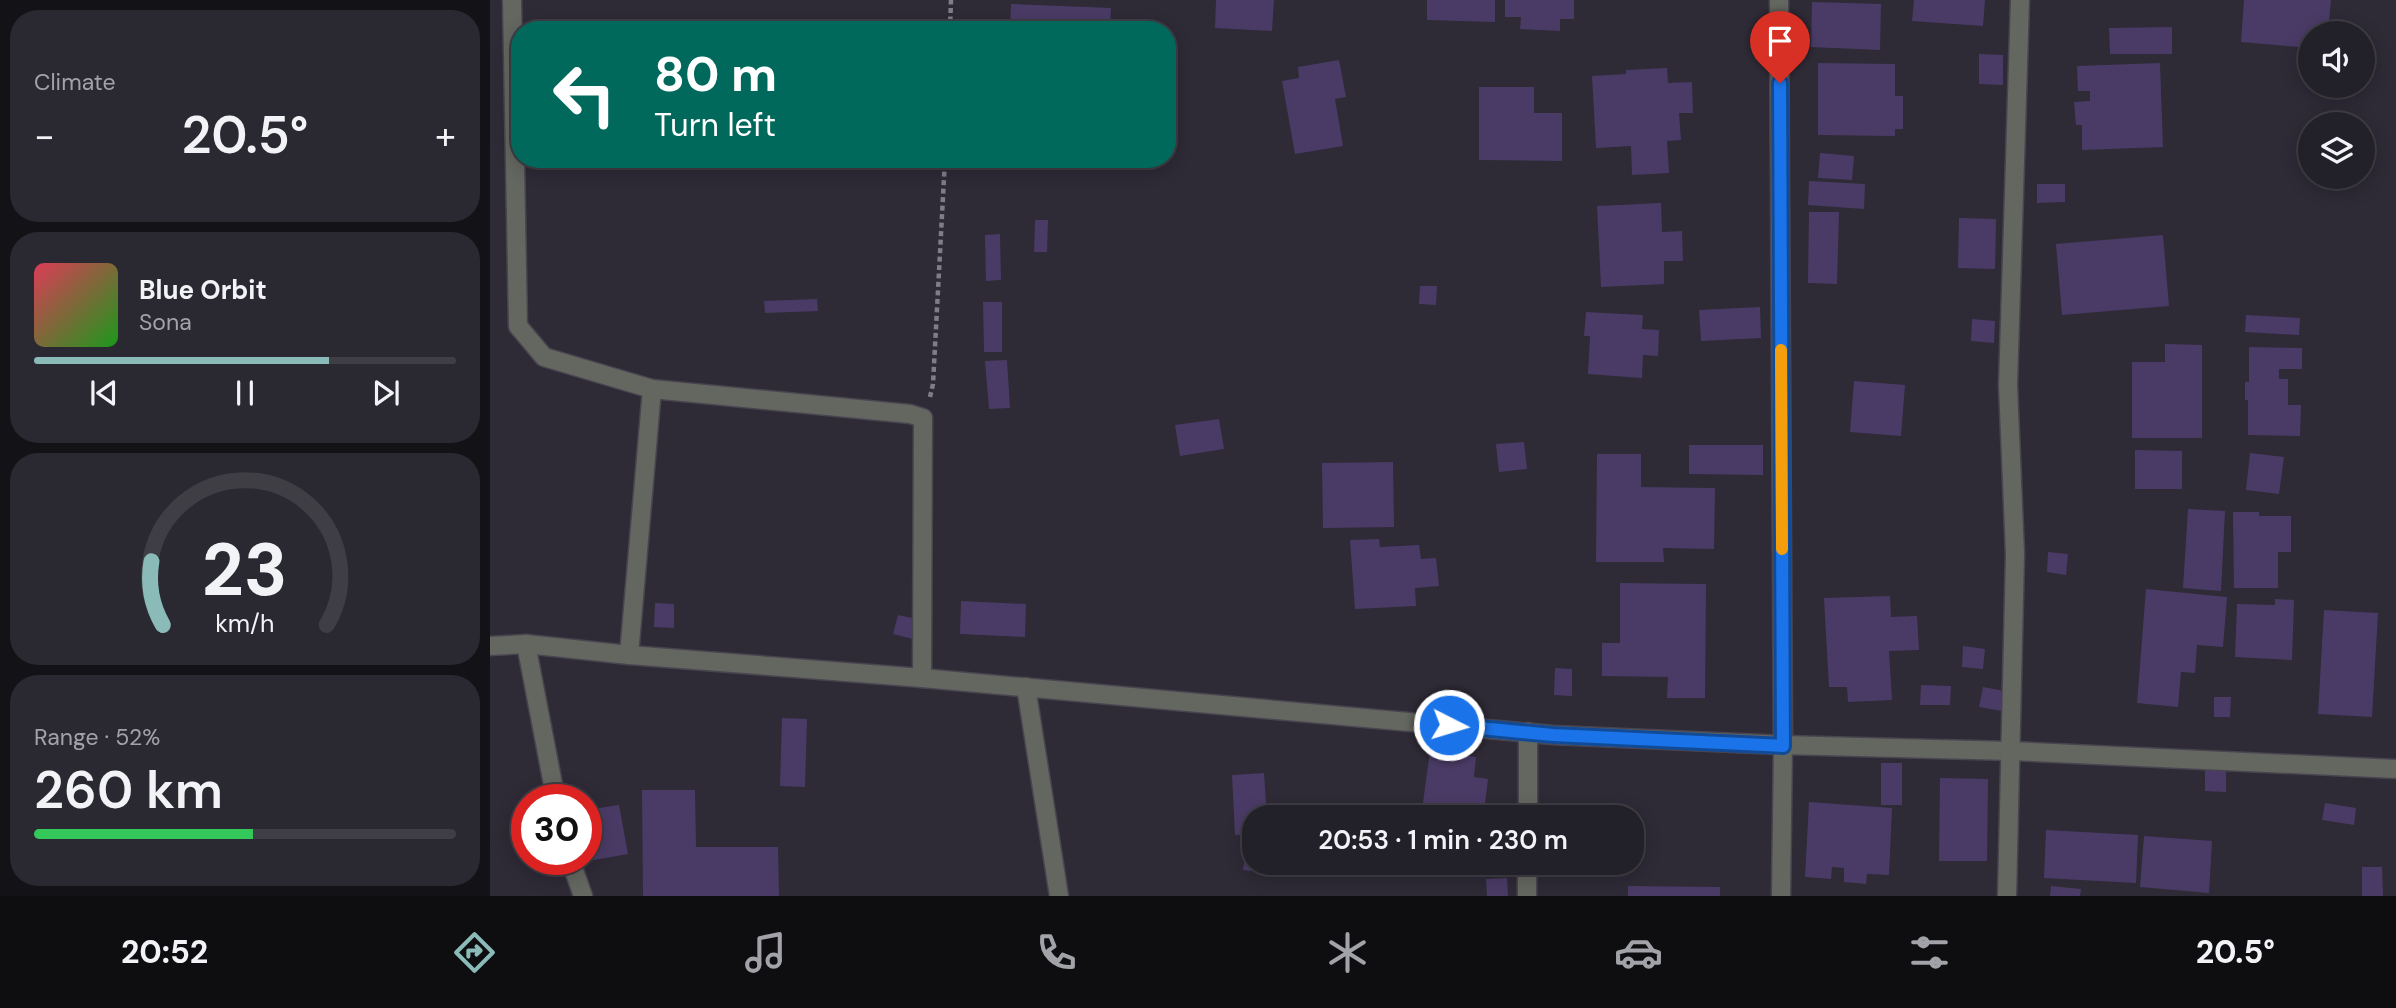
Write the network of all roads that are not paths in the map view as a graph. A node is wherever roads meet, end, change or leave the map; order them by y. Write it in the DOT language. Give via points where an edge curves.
graph roads {
  1 [pos="512,0"];
  2 [pos="1779,0"];
  3 [pos="2020,0"];
  4 [pos="512,21"];
  5 [pos="515,168"];
  6 [pos="652,389"];
  7 [pos="526,644"];
  8 [pos="490,646"];
  9 [pos="629,655"];
  10 [pos="922,678"];
  11 [pos="1026,687"];
  12 [pos="1528,732"];
  13 [pos="1783,746"];
  14 [pos="2011,751"];
  15 [pos="2396,769"];
  16 [pos="553,784"];
  17 [pos="1528,805"];
  18 [pos="576,875"];
  19 [pos="1527,875"];
  20 [pos="583,896"];
  21 [pos="1059,896"];
  22 [pos="1527,896"];
  23 [pos="1781,896"];
  24 [pos="2007,896"];
  1 -- 4 [label="street"];
  2 -- 13 [label="street"];
  3 -- 14 [label="street" via="2008,386 2015,554"];
  5 -- 6 [label="street" via="518,326 544,357"];
  6 -- 9 [label="street"];
  6 -- 10 [label="street" via="923,418"];
  7 -- 8 [label="street"];
  7 -- 9 [label="street"];
  7 -- 16 [label="street"];
  9 -- 10 [label="street"];
  10 -- 11 [label="street"];
  11 -- 12 [label="street"];
  11 -- 21 [label="street"];
  12 -- 13 [label="street"];
  12 -- 17 [label="street"];
  13 -- 14 [label="street"];
  13 -- 23 [label="street"];
  14 -- 15 [label="street"];
  14 -- 24 [label="street"];
  18 -- 20 [label="street"];
  19 -- 22 [label="street"];
}
